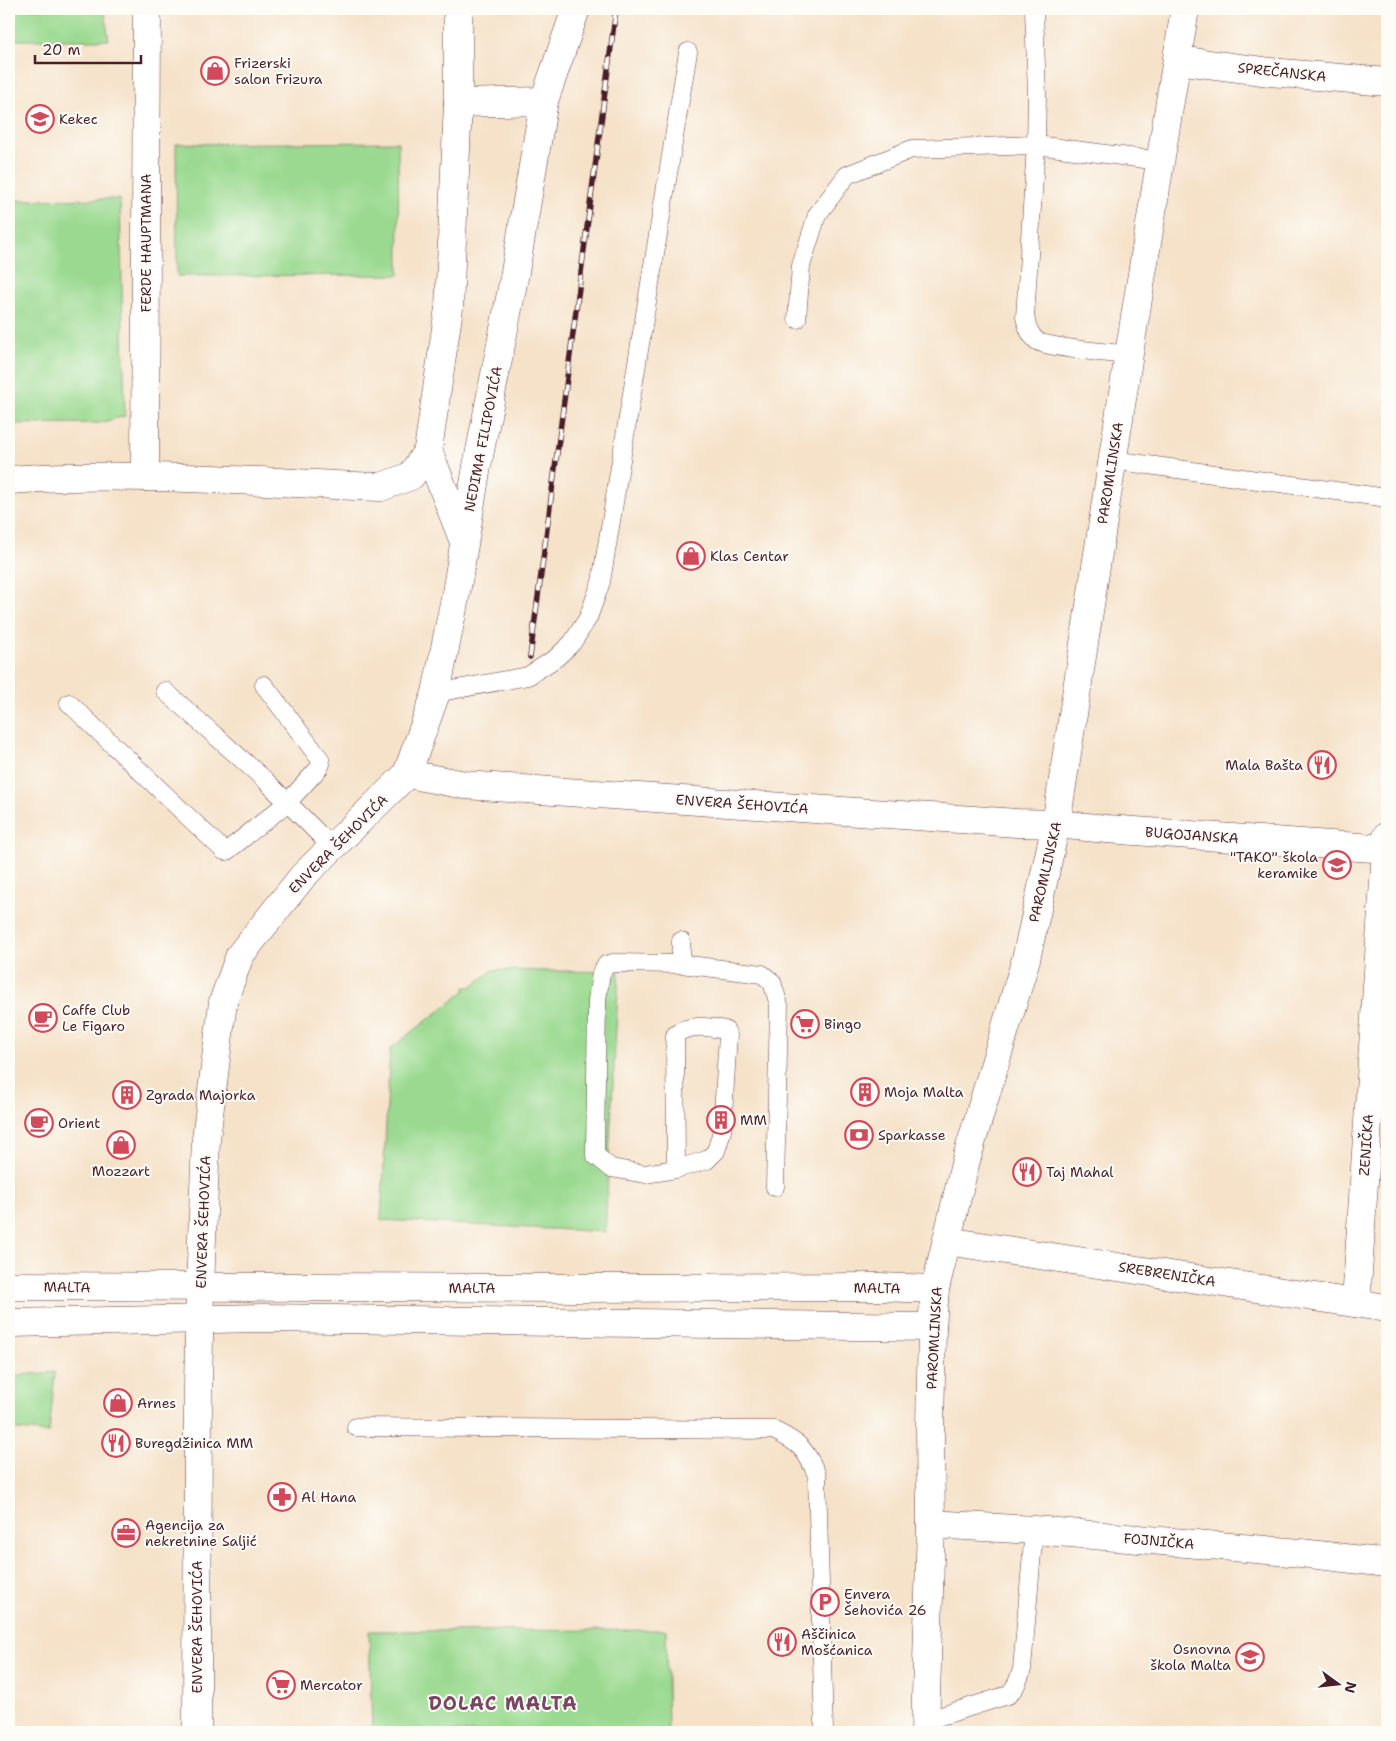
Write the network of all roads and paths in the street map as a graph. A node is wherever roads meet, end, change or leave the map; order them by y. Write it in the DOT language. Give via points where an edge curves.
graph roads {
  1 [pos="147,9"];
  2 [pos="458,9"];
  3 [pos="576,9"];
  4 [pos="1034,9"];
  5 [pos="1185,9"];
  6 [pos="688,52"];
  7 [pos="1177,60"];
  8 [pos="1387,82"];
  9 [pos="544,101"];
  10 [pos="458,103"];
  11 [pos="1036,145"];
  12 [pos="1160,161"];
  13 [pos="796,319"];
  14 [pos="1129,354"];
  15 [pos="428,450"];
  16 [pos="1112,460"];
  17 [pos="145,477"];
  18 [pos="9,480"];
  19 [pos="1387,498"];
  20 [pos="464,543"];
  21 [pos="264,685"];
  22 [pos="165,691"];
  23 [pos="436,693"];
  24 [pos="70,703"];
  25 [pos="407,774"];
  26 [pos="287,803"];
  27 [pos="1056,824"];
  28 [pos="1387,845"];
  29 [pos="332,847"];
  30 [pos="682,941"];
  31 [pos="681,964"];
  32 [pos="676,1169"];
  33 [pos="776,1187"];
  34 [pos="947,1241"];
  35 [pos="9,1286"];
  36 [pos="200,1288"];
  37 [pos="935,1289"];
  38 [pos="1356,1304"];
  39 [pos="1387,1308"];
  40 [pos="199,1319"];
  41 [pos="9,1324"];
  42 [pos="932,1328"];
  43 [pos="356,1428"];
  44 [pos="931,1524"];
  45 [pos="1034,1530"];
  46 [pos="1387,1563"];
  47 [pos="925,1727"];
  48 [pos="197,1732"];
  49 [pos="824,1732"];
  1 -- 17 [label="street, FERDE HAUPTMANA"];
  2 -- 10 [label="street"];
  3 -- 9 [label="street, NEDIMA FILIPOVIĆA"];
  4 -- 11 [label="lane"];
  5 -- 7 [label="street, PAROMLINSKA"];
  6 -- 23 [label="lane" via="602,582 588,618 572,643 528,676"];
  7 -- 8 [label="street, SPREČANSKA"];
  7 -- 12 [label="street, PAROMLINSKA"];
  9 -- 10 [label="street"];
  9 -- 20 [label="street, NEDIMA FILIPOVIĆA"];
  10 -- 15 [label="street" via="449,308"];
  11 -- 12 [label="lane"];
  11 -- 13 [label="lane" via="912,149 847,175 817,216 800,266"];
  11 -- 14 [label="lane" via="1025,317 1029,332 1038,342"];
  12 -- 14 [label="street, PAROMLINSKA"];
  14 -- 16 [label="street, PAROMLINSKA"];
  15 -- 17 [label="street" via="411,476 381,487"];
  15 -- 20 [label="street"];
  16 -- 19 [label="lane"];
  16 -- 27 [label="street, PAROMLINSKA"];
  17 -- 18 [label="street"];
  20 -- 23 [label="street, NEDIMA FILIPOVIĆA"];
  21 -- 26 [label="lane" via="321,764"];
  22 -- 26 [label="lane"];
  23 -- 25 [label="street, NEDIMA FILIPOVIĆA"];
  24 -- 26 [label="lane" via="224,851"];
  25 -- 27 [label="street, ENVERA ŠEHOVIĆA" via="465,785"];
  25 -- 29 [label="street, ENVERA ŠEHOVIĆA"];
  26 -- 29 [label="lane"];
  27 -- 28 [label="street, BUGOJANSKA"];
  27 -- 34 [label="street, PAROMLINSKA" via="1026,959 965,1164"];
  28 -- 38 [label="street, ZENIČKA"];
  29 -- 36 [label="street, ENVERA ŠEHOVIĆA" via="303,876 240,955 223,1002 206,1139"];
  30 -- 31 [label="lane"];
  31 -- 32 [label="lane" via="619,963 606,966 601,972 597,1000 595,1155 611,1168 637,1173"];
  31 -- 33 [label="lane" via="762,974 772,982 779,1005"];
  32 -- 32 [label="lane" via="707,1160 716,1151 722,1131 728,1035 725,1030 691,1027 674,1035"];
  34 -- 37 [label="street, PAROMLINSKA"];
  34 -- 38 [label="street, SREBRENIČKA"];
  35 -- 36 [label="street, MALTA"];
  36 -- 37 [label="street, MALTA"];
  36 -- 40 [label="street, ENVERA ŠEHOVIĆA"];
  37 -- 42 [label="street, PAROMLINSKA"];
  38 -- 39 [label="street, SREBRENIČKA"];
  40 -- 41 [label="street"];
  40 -- 42 [label="street"];
  40 -- 48 [label="street, ENVERA ŠEHOVIĆA"];
  42 -- 44 [label="street, PAROMLINSKA"];
  43 -- 49 [label="lane" via="774,1430 794,1440 818,1474"];
  44 -- 45 [label="street, FOJNIČKA"];
  44 -- 47 [label="street, PAROMLINSKA"];
  45 -- 46 [label="street, FOJNIČKA"];
  45 -- 47 [label="lane" via="1022,1669 1013,1691"];
}
